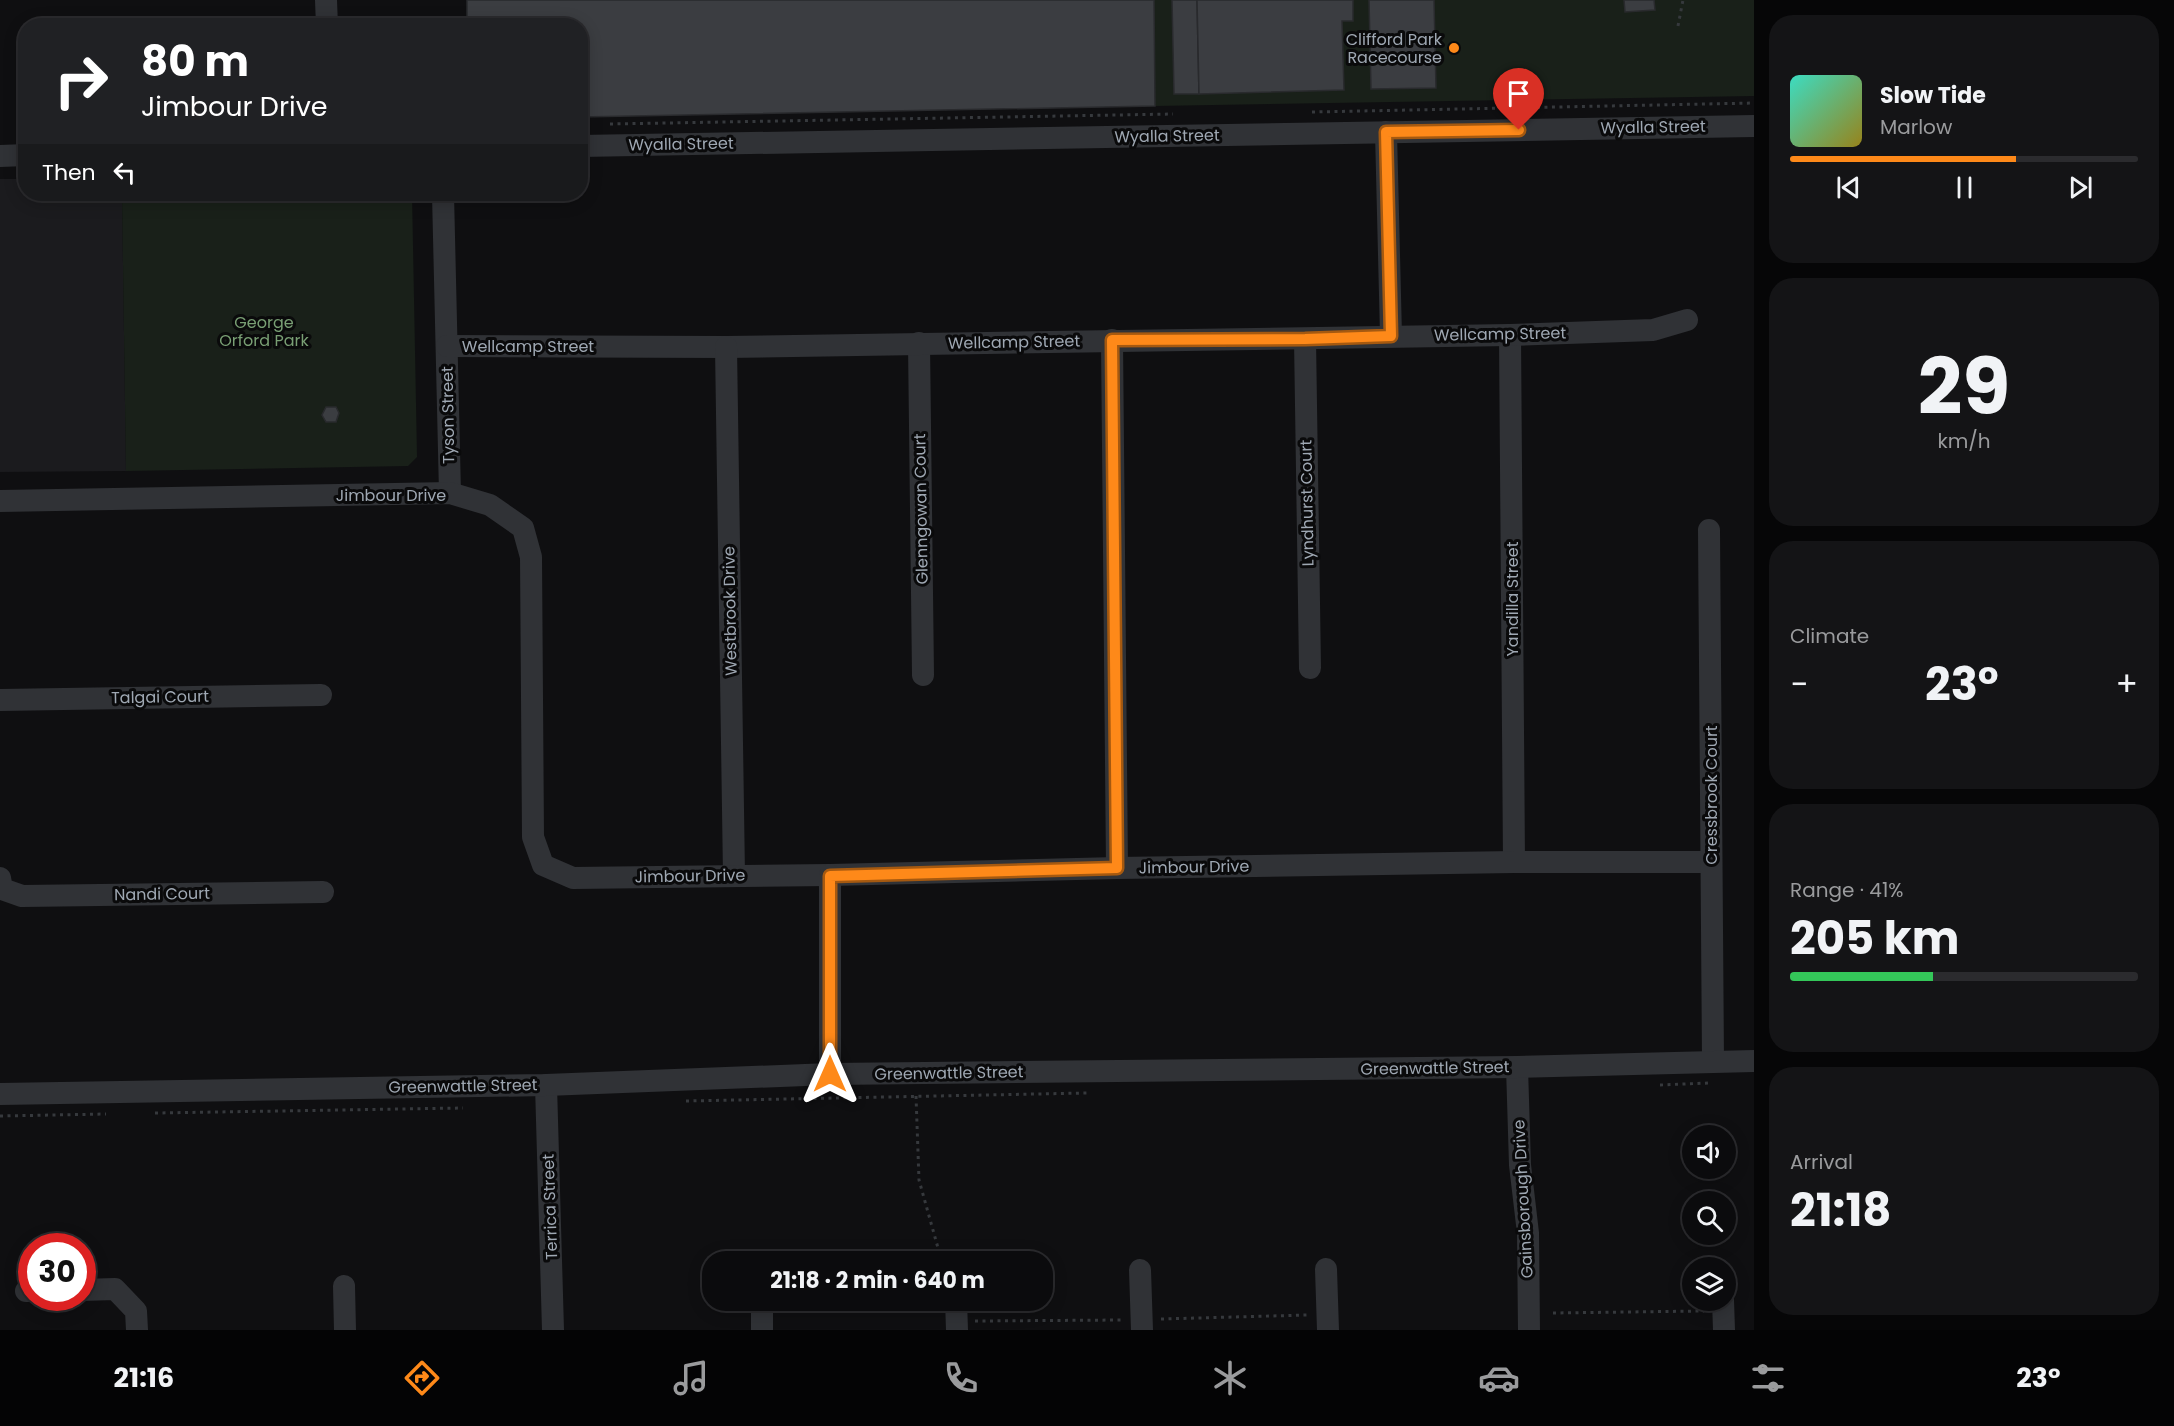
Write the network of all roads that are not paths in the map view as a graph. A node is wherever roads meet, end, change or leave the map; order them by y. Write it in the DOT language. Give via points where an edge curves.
graph roads {
  1 [pos="326,0"];
  2 [pos="327,18"];
  3 [pos="1754,126"];
  4 [pos="1386,132"];
  5 [pos="588,146"];
  6 [pos="18,155"];
  7 [pos="0,156"];
  8 [pos="443,201"];
  9 [pos="1688,320"];
  10 [pos="1510,335"];
  11 [pos="1391,336"];
  12 [pos="1305,339"];
  13 [pos="1112,340"];
  14 [pos="919,343"];
  15 [pos="447,346"];
  16 [pos="726,347"];
  17 [pos="450,494"];
  18 [pos="0,501"];
  19 [pos="1709,530"];
  20 [pos="1310,668"];
  21 [pos="922,675"];
  22 [pos="321,695"];
  23 [pos="0,700"];
  24 [pos="1514,862"];
  25 [pos="1711,862"];
  26 [pos="1117,868"];
  27 [pos="734,875"];
  28 [pos="830,876"];
  29 [pos="1,883"];
  30 [pos="323,892"];
  31 [pos="1713,1061"];
  32 [pos="1754,1061"];
  33 [pos="1517,1067"];
  34 [pos="830,1074"];
  35 [pos="546,1085"];
  36 [pos="0,1094"];
  37 [pos="1326,1269"];
  38 [pos="1140,1270"];
  39 [pos="344,1286"];
  40 [pos="96,1290"];
  41 [pos="762,1311"];
  42 [pos="956,1311"];
  43 [pos="137,1330"];
  44 [pos="345,1330"];
  45 [pos="553,1330"];
  46 [pos="762,1330"];
  47 [pos="957,1330"];
  48 [pos="1142,1330"];
  49 [pos="1328,1330"];
  50 [pos="1529,1330"];
  1 -- 2 [label="street"];
  3 -- 4 [label="street, Wyalla Street"];
  4 -- 5 [label="street, Wyalla Street"];
  4 -- 11 [label="street"];
  6 -- 7 [label="street"];
  8 -- 15 [label="street, Tyson Street"];
  9 -- 10 [label="street, Wellcamp Street" via="1653,330"];
  10 -- 11 [label="street, Wellcamp Street"];
  10 -- 24 [label="street, Yandilla Street"];
  11 -- 12 [label="street, Wellcamp Street"];
  12 -- 13 [label="street, Wellcamp Street"];
  12 -- 20 [label="street, Lyndhurst Court"];
  13 -- 14 [label="street, Wellcamp Street"];
  13 -- 26 [label="street"];
  14 -- 16 [label="street, Wellcamp Street"];
  14 -- 21 [label="street, Glenngowan Court"];
  15 -- 16 [label="street, Wellcamp Street"];
  15 -- 17 [label="street, Tyson Street"];
  16 -- 27 [label="street, Westbrook Drive"];
  17 -- 18 [label="street, Jimbour Drive"];
  17 -- 27 [label="street, Jimbour Drive" via="490,506 523,528 531,557 534,837 543,865 573,878"];
  19 -- 25 [label="street, Cressbrook Court"];
  22 -- 23 [label="street, Talgai Court"];
  24 -- 25 [label="street, Jimbour Drive"];
  24 -- 26 [label="street, Jimbour Drive"];
  25 -- 31 [label="street, Cressbrook Court"];
  26 -- 28 [label="street, Jimbour Drive"];
  27 -- 28 [label="street, Jimbour Drive"];
  28 -- 34 [label="street"];
  29 -- 30 [label="street, Nandi Court" via="22,896"];
  31 -- 32 [label="street, Greenwattle Street"];
  31 -- 33 [label="street, Greenwattle Street"];
  33 -- 34 [label="street, Greenwattle Street"];
  33 -- 50 [label="street, Gainsborough Drive" via="1520,1165 1528,1233"];
  34 -- 35 [label="street, Greenwattle Street"];
  35 -- 36 [label="street, Greenwattle Street"];
  35 -- 45 [label="street, Terrica Street"];
  37 -- 49 [label="street"];
  38 -- 48 [label="street"];
  39 -- 44 [label="street"];
  40 -- 43 [label="street" via="115,1289 136,1311"];
  41 -- 46 [label="street"];
  42 -- 47 [label="street"];
}
